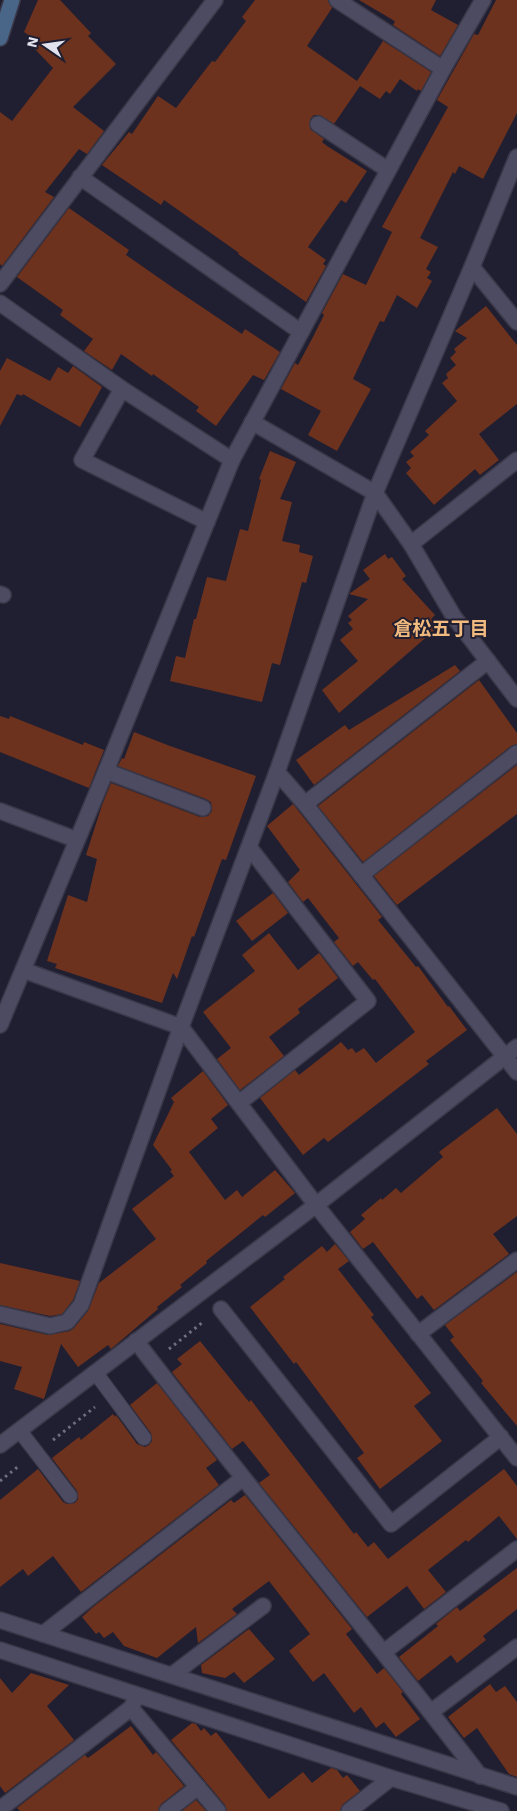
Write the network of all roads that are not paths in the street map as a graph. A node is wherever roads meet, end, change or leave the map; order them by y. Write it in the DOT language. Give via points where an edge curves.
graph roads {
  1 [pos="215,0"];
  2 [pos="337,0"];
  3 [pos="483,0"];
  4 [pos="10,1"];
  5 [pos="0,38"];
  6 [pos="443,69"];
  7 [pos="318,124"];
  8 [pos="516,166"];
  9 [pos="388,170"];
  10 [pos="80,177"];
  11 [pos="472,267"];
  12 [pos="0,284"];
  13 [pos="0,303"];
  14 [pos="517,322"];
  15 [pos="301,332"];
  16 [pos="122,389"];
  17 [pos="252,422"];
  18 [pos="232,460"];
  19 [pos="517,460"];
  20 [pos="375,492"];
  21 [pos="207,522"];
  22 [pos="411,544"];
  23 [pos="488,661"];
  24 [pos="514,691"];
  25 [pos="517,753"];
  26 [pos="106,771"];
  27 [pos="277,772"];
  28 [pos="305,804"];
  29 [pos="203,808"];
  30 [pos="0,811"];
  31 [pos="77,840"];
  32 [pos="249,847"];
  33 [pos="361,875"];
  34 [pos="23,970"];
  35 [pos="0,1025"];
  36 [pos="181,1027"];
  37 [pos="511,1052"];
  38 [pos="517,1072"];
  39 [pos="239,1104"];
  40 [pos="316,1205"];
  41 [pos="517,1260"];
  42 [pos="221,1309"];
  43 [pos="0,1314"];
  44 [pos="418,1334"];
  45 [pos="136,1341"];
  46 [pos="95,1372"];
  47 [pos="19,1430"];
  48 [pos="500,1436"];
  49 [pos="144,1438"];
  50 [pos="0,1445"];
  51 [pos="516,1454"];
  52 [pos="242,1478"];
  53 [pos="70,1496"];
  54 [pos="517,1549"];
  55 [pos="264,1606"];
  56 [pos="0,1620"];
  57 [pos="43,1634"];
  58 [pos="517,1647"];
  59 [pos="384,1652"];
  60 [pos="2,1653"];
  61 [pos="172,1675"];
  62 [pos="135,1701"];
  63 [pos="431,1712"];
  64 [pos="480,1776"];
  65 [pos="391,1778"];
  66 [pos="198,1787"];
  67 [pos="517,1788"];
  68 [pos="0,1809"];
  69 [pos="167,1811"];
  70 [pos="218,1811"];
  71 [pos="349,1811"];
  72 [pos="501,1811"];
  1 -- 10 [label="street"];
  2 -- 6 [label="street"];
  3 -- 6 [label="street"];
  4 -- 5 [label="main road"];
  6 -- 9 [label="street"];
  7 -- 9 [label="street"];
  8 -- 11 [label="street"];
  9 -- 15 [label="street"];
  10 -- 12 [label="street"];
  10 -- 15 [label="street"];
  11 -- 14 [label="street"];
  11 -- 20 [label="street"];
  13 -- 16 [label="street"];
  15 -- 17 [label="street"];
  16 -- 18 [label="street"];
  16 -- 21 [label="street" via="82,460"];
  17 -- 18 [label="street"];
  17 -- 20 [label="street"];
  18 -- 21 [label="street"];
  19 -- 22 [label="street"];
  20 -- 22 [label="street"];
  20 -- 27 [label="street"];
  21 -- 26 [label="street"];
  22 -- 23 [label="street" via="454,617"];
  23 -- 24 [label="street"];
  23 -- 28 [label="street"];
  25 -- 33 [label="street"];
  26 -- 29 [label="street"];
  26 -- 31 [label="street"];
  27 -- 28 [label="street"];
  27 -- 32 [label="street"];
  28 -- 33 [label="street"];
  30 -- 31 [label="street"];
  31 -- 34 [label="street"];
  32 -- 36 [label="street"];
  32 -- 39 [label="street" via="368,1001"];
  33 -- 37 [label="street"];
  34 -- 35 [label="street"];
  34 -- 36 [label="street"];
  36 -- 39 [label="street"];
  36 -- 43 [label="street" via="81,1305 68,1322 50,1326"];
  37 -- 38 [label="street"];
  37 -- 40 [label="street"];
  39 -- 40 [label="street"];
  40 -- 44 [label="street"];
  40 -- 45 [label="street"];
  41 -- 44 [label="street"];
  42 -- 48 [label="street" via="391,1524"];
  44 -- 48 [label="street"];
  45 -- 46 [label="street"];
  45 -- 52 [label="street"];
  46 -- 47 [label="street"];
  46 -- 49 [label="lane"];
  47 -- 50 [label="street"];
  47 -- 53 [label="lane"];
  48 -- 51 [label="street"];
  52 -- 57 [label="street"];
  52 -- 59 [label="street"];
  54 -- 59 [label="street"];
  55 -- 61 [label="street"];
  56 -- 57 [label="street"];
  57 -- 61 [label="street"];
  58 -- 63 [label="street"];
  59 -- 63 [label="street"];
  60 -- 62 [label="street"];
  61 -- 64 [label="street"];
  62 -- 65 [label="street"];
  62 -- 66 [label="street"];
  62 -- 68 [label="street"];
  63 -- 64 [label="street"];
  64 -- 67 [label="street"];
  65 -- 71 [label="street"];
  65 -- 72 [label="street"];
  66 -- 69 [label="street"];
  66 -- 70 [label="street"];
}
